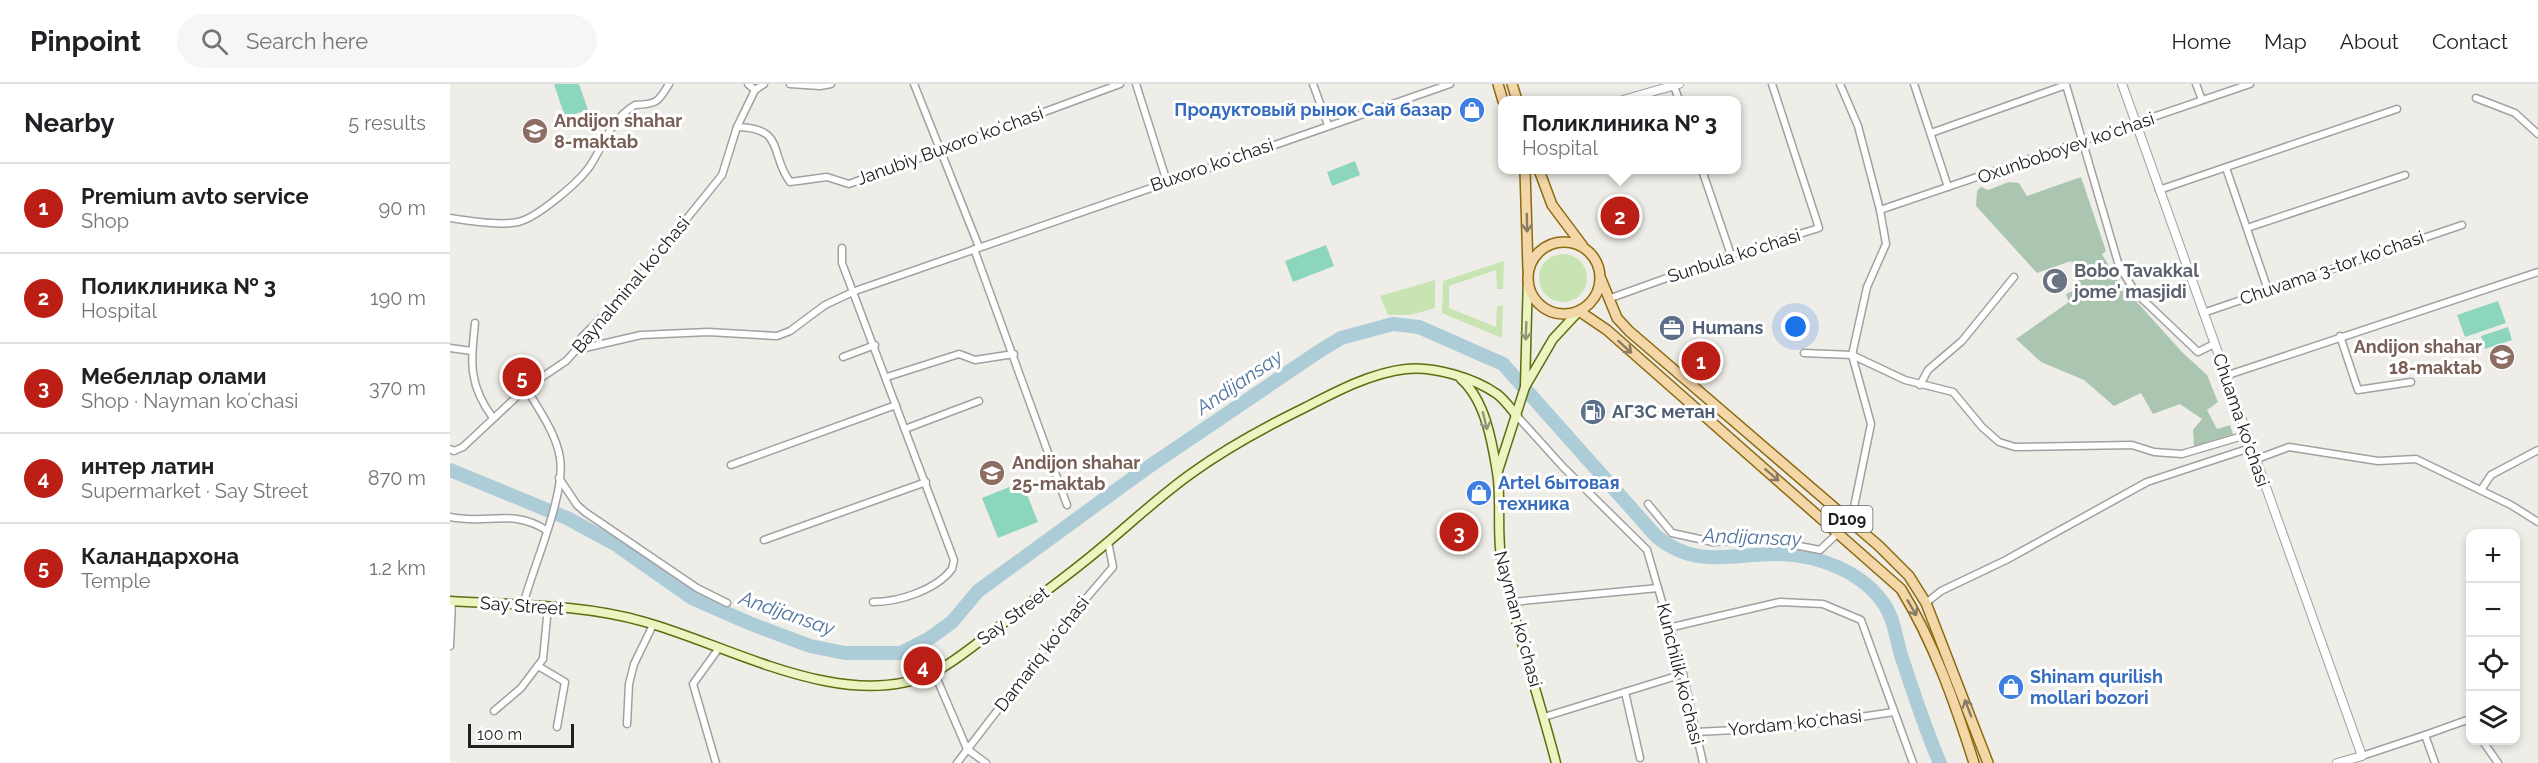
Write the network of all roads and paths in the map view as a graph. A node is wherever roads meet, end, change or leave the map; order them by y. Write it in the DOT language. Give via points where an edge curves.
graph roads {
  1 [pos="669,84"];
  2 [pos="748,84"];
  3 [pos="764,84"];
  4 [pos="790,84"];
  5 [pos="831,84"];
  6 [pos="914,84"];
  7 [pos="1120,84"];
  8 [pos="1136,84"];
  9 [pos="1313,84"];
  10 [pos="1450,84"];
  11 [pos="1678,84"];
  12 [pos="1772,84"];
  13 [pos="1840,84"];
  14 [pos="1914,84"];
  15 [pos="2122,84"];
  16 [pos="2196,84"];
  17 [pos="2250,84"];
  18 [pos="756,90"];
  19 [pos="1637,96"];
  20 [pos="2476,98"];
  21 [pos="2202,100"];
  22 [pos="2397,109"];
  23 [pos="1328,125"];
  24 [pos="2136,125"];
  25 [pos="737,127"];
  26 [pos="1931,133"];
  27 [pos="2538,134"];
  28 [pos="2081,142"];
  29 [pos="940,150"];
  30 [pos="2226,168"];
  31 [pos="1525,174"];
  32 [pos="1540,174"];
  33 [pos="1703,174"];
  34 [pos="2405,175"];
  35 [pos="1167,182"];
  36 [pos="1948,187"];
  37 [pos="2159,190"];
  38 [pos="1880,210"];
  39 [pos="450,218"];
  40 [pos="2462,225"];
  41 [pos="2247,228"];
  42 [pos="1584,247"];
  43 [pos="842,248"];
  44 [pos="977,248"];
  45 [pos="1731,255"];
  46 [pos="2538,272"];
  47 [pos="1528,276"];
  48 [pos="2014,277"];
  49 [pos="1600,279"];
  50 [pos="2268,290"];
  51 [pos="855,291"];
  52 [pos="1608,299"];
  53 [pos="1579,311"];
  54 [pos="2203,313"];
  55 [pos="475,322"];
  56 [pos="2340,336"];
  57 [pos="2214,344"];
  58 [pos="875,345"];
  59 [pos="450,348"];
  60 [pos="576,350"];
  61 [pos="472,351"];
  62 [pos="1804,353"];
  63 [pos="1014,354"];
  64 [pos="1852,355"];
  65 [pos="843,357"];
  66 [pos="2225,376"];
  67 [pos="887,377"];
  68 [pos="1458,377"];
  69 [pos="2411,382"];
  70 [pos="1920,385"];
  71 [pos="1525,387"];
  72 [pos="526,388"];
  73 [pos="979,401"];
  74 [pos="896,405"];
  75 [pos="1517,416"];
  76 [pos="492,418"];
  77 [pos="904,429"];
  78 [pos="2246,435"];
  79 [pos="2250,448"];
  80 [pos="452,450"];
  81 [pos="2538,450"];
  82 [pos="2254,460"];
  83 [pos="731,465"];
  84 [pos="1498,473"];
  85 [pos="559,478"];
  86 [pos="926,482"];
  87 [pos="2481,490"];
  88 [pos="1648,504"];
  89 [pos="1067,505"];
  90 [pos="450,517"];
  91 [pos="1848,520"];
  92 [pos="2538,522"];
  93 [pos="547,527"];
  94 [pos="1838,533"];
  95 [pos="764,540"];
  96 [pos="1108,542"];
  97 [pos="1658,588"];
  98 [pos="451,601"];
  99 [pos="873,602"];
  100 [pos="1512,602"];
  101 [pos="727,603"];
  102 [pos="1926,603"];
  103 [pos="523,604"];
  104 [pos="548,607"];
  105 [pos="653,625"];
  106 [pos="1668,628"];
  107 [pos="450,646"];
  108 [pos="719,648"];
  109 [pos="538,666"];
  110 [pos="934,672"];
  111 [pos="1683,674"];
  112 [pos="1625,692"];
  113 [pos="494,711"];
  114 [pos="1894,712"];
  115 [pos="1544,717"];
  116 [pos="2466,720"];
  117 [pos="627,724"];
  118 [pos="556,727"];
  119 [pos="1696,732"];
  120 [pos="2425,735"];
  121 [pos="2485,745"];
  122 [pos="967,749"];
  123 [pos="2362,756"];
  124 [pos="1640,758"];
  125 [pos="716,763"];
  126 [pos="957,763"];
  127 [pos="986,763"];
  128 [pos="1556,763"];
  129 [pos="1703,763"];
  130 [pos="1913,763"];
  131 [pos="1974,763"];
  132 [pos="1988,763"];
  133 [pos="2337,763"];
  134 [pos="2435,763"];
  135 [pos="2498,763"];
  1 -- 39 [label="street" via="661,98 651,105 635,105 612,123 589,167 563,195 528,217 519,222"];
  2 -- 18 [label="street"];
  3 -- 18 [label="street, Baynalminal koʻchasi"];
  4 -- 5 [label="street"];
  6 -- 29 [label="street"];
  7 -- 29 [label="street, Janubiy Buxoro koʻchasi"];
  8 -- 35 [label="street"];
  9 -- 23 [label="street"];
  10 -- 23 [label="street, Buxoro koʻchasi"];
  11 -- 19 [label="street"];
  12 -- 45 [label="street, Sunbula koʻchasi" via="1819,228"];
  13 -- 38 [label="street" via="1858,126"];
  14 -- 26 [label="street"];
  15 -- 24 [label="street, Chuama ko'chasi"];
  16 -- 21 [label="street"];
  17 -- 21 [label="street, Oxunboboyev koʻchasi"];
  18 -- 25 [label="street, Baynalminal koʻchasi"];
  20 -- 27 [label="street" via="2515,113"];
  21 -- 24 [label="street, Oxunboboyev koʻchasi"];
  22 -- 30 [label="street"];
  23 -- 35 [label="street, Buxoro koʻchasi"];
  24 -- 28 [label="street, Oxunboboyev koʻchasi"];
  24 -- 37 [label="street, Chuama ko'chasi"];
  25 -- 29 [label="street, Janubiy Buxoro koʻchasi" via="765,132 790,182 827,177 849,184"];
  25 -- 60 [label="street, Baynalminal koʻchasi" via="722,175 630,290 581,339"];
  26 -- 28 [label="street" via="2066,86"];
  26 -- 36 [label="street"];
  28 -- 36 [label="street, Oxunboboyev koʻchasi"];
  28 -- 57 [label="street" via="2119,266 2136,293 2198,352"];
  29 -- 44 [label="street"];
  30 -- 37 [label="street"];
  30 -- 41 [label="street"];
  31 -- 47 [label="main road, D109, one-way"];
  32 -- 42 [label="main road, D109" via="1552,205"];
  33 -- 45 [label="street"];
  34 -- 41 [label="street"];
  35 -- 44 [label="street, Buxoro koʻchasi"];
  36 -- 38 [label="street, Oxunboboyev koʻchasi"];
  37 -- 54 [label="street, Chuama ko'chasi"];
  38 -- 64 [label="street" via="1886,244 1867,287"];
  40 -- 50 [label="street, Chuvama 3-tor koʻchasi"];
  41 -- 50 [label="street"];
  42 -- 47 [label="main road" via="1559,242 1548,246 1538,253"];
  42 -- 49 [label="main road, D109" via="1596,261"];
  43 -- 51 [label="street" via="842,263"];
  44 -- 51 [label="street, Buxoro koʻchasi"];
  44 -- 63 [label="street"];
  45 -- 52 [label="street, Sunbula koʻchasi"];
  46 -- 56 [label="street"];
  47 -- 53 [label="main road, D109" via="1532,293 1544,307 1567,314"];
  47 -- 71 [label="main road, one-way"];
  48 -- 70 [label="street" via="1962,341 1928,370"];
  49 -- 52 [label="main road, D109"];
  49 -- 53 [label="main road" via="1594,298"];
  50 -- 54 [label="street, Chuvama 3-tor koʻchasi"];
  51 -- 58 [label="street"];
  51 -- 60 [label="street, Buxoro koʻchasi" via="777,336 708,332 641,335"];
  52 -- 91 [label="main road, D109" via="1629,331"];
  53 -- 71 [label="main road" via="1553,339"];
  53 -- 94 [label="main road, D109, one-way" via="1607,330"];
  54 -- 57 [label="street, Chuama ko'chasi"];
  55 -- 61 [label="street"];
  56 -- 66 [label="street"];
  56 -- 69 [label="street" via="2358,390"];
  57 -- 66 [label="street, Chuama ko'chasi"];
  58 -- 65 [label="street"];
  58 -- 67 [label="street"];
  59 -- 61 [label="street"];
  60 -- 72 [label="street, Baynalminal koʻchasi"];
  61 -- 76 [label="street" via="475,391"];
  62 -- 64 [label="street"];
  63 -- 67 [label="street" via="975,360 959,354"];
  63 -- 89 [label="street"];
  64 -- 70 [label="street"];
  64 -- 91 [label="street" via="1871,424"];
  66 -- 78 [label="street, Chuama ko'chasi"];
  67 -- 74 [label="street"];
  68 -- 75 [label="main road, Say Street" via="1499,396"];
  68 -- 84 [label="main road, one-way" via="1481,406"];
  68 -- 96 [label="main road, Say Street" via="1405,369 1358,382 1330,395 1265,428 1193,472"];
  70 -- 78 [label="street" via="1953,392 1982,427 1999,442 2015,447 2132,445 2182,454"];
  71 -- 75 [label="main road"];
  72 -- 76 [label="street, Baynalminal koʻchasi"];
  72 -- 85 [label="street" via="553,436 561,460"];
  73 -- 77 [label="street"];
  74 -- 77 [label="street"];
  74 -- 83 [label="street"];
  75 -- 84 [label="main road"];
  75 -- 97 [label="street" via="1647,550"];
  76 -- 80 [label="street, Baynalminal koʻchasi" via="463,447"];
  77 -- 86 [label="street"];
  78 -- 79 [label="street, Chuama ko'chasi"];
  79 -- 82 [label="street, Chuama ko'chasi"];
  79 -- 102 [label="street" via="2147,482 2006,560 1950,586"];
  81 -- 87 [label="street" via="2491,475"];
  82 -- 87 [label="street" via="2289,447 2378,461 2415,459"];
  82 -- 123 [label="street, Chuama ko'chasi"];
  84 -- 100 [label="main road, Nayman koʻchasi" via="1499,550"];
  85 -- 93 [label="street"];
  85 -- 101 [label="street" via="585,512 697,588"];
  86 -- 95 [label="street"];
  86 -- 99 [label="street" via="954,560 952,569 925,589"];
  87 -- 92 [label="street"];
  88 -- 94 [label="street" via="1672,533 1713,542 1764,539 1820,549"];
  90 -- 93 [label="street" via="518,517"];
  91 -- 102 [label="main road, D109" via="1909,576"];
  93 -- 103 [label="street"];
  94 -- 131 [label="main road, D109, one-way" via="1901,589 1915,612 1942,669"];
  96 -- 110 [label="main road, Say Street"];
  96 -- 122 [label="street, Damariq koʻchasi" via="1113,567"];
  97 -- 100 [label="street, Kunchilik koʻchasi"];
  97 -- 106 [label="street, Kunchilik koʻchasi"];
  98 -- 103 [label="main road, Say Street"];
  98 -- 107 [label="street"];
  100 -- 115 [label="main road, Nayman koʻchasi"];
  132 -- 102 [label="main road, D109, one-way"];
  103 -- 104 [label="main road, Say Street"];
  104 -- 105 [label="main road, Say Street" via="589,610"];
  104 -- 109 [label="street" via="546,650"];
  105 -- 108 [label="main road, Say Street"];
  105 -- 117 [label="street" via="631,674"];
  106 -- 111 [label="street, Kunchilik koʻchasi"];
  106 -- 114 [label="street" via="1780,602 1823,604 1861,620"];
  108 -- 110 [label="main road, Say Street" via="795,674 844,683 890,685"];
  108 -- 125 [label="street" via="693,684"];
  109 -- 113 [label="street" via="521,688"];
  109 -- 118 [label="street" via="565,682"];
  110 -- 122 [label="street"];
  111 -- 112 [label="street"];
  111 -- 119 [label="street, Kunchilik koʻchasi"];
  112 -- 115 [label="street"];
  112 -- 124 [label="street"];
  114 -- 119 [label="street, Yordam koʻchasi" via="1793,727"];
  114 -- 130 [label="street"];
  115 -- 128 [label="main road, Nayman koʻchasi"];
  116 -- 120 [label="street"];
  119 -- 129 [label="street, Kunchilik koʻchasi"];
  120 -- 123 [label="street"];
  120 -- 134 [label="street"];
  121 -- 135 [label="street"];
  122 -- 126 [label="street, Damariq koʻchasi"];
  122 -- 127 [label="street"];
  123 -- 133 [label="street"];
}
